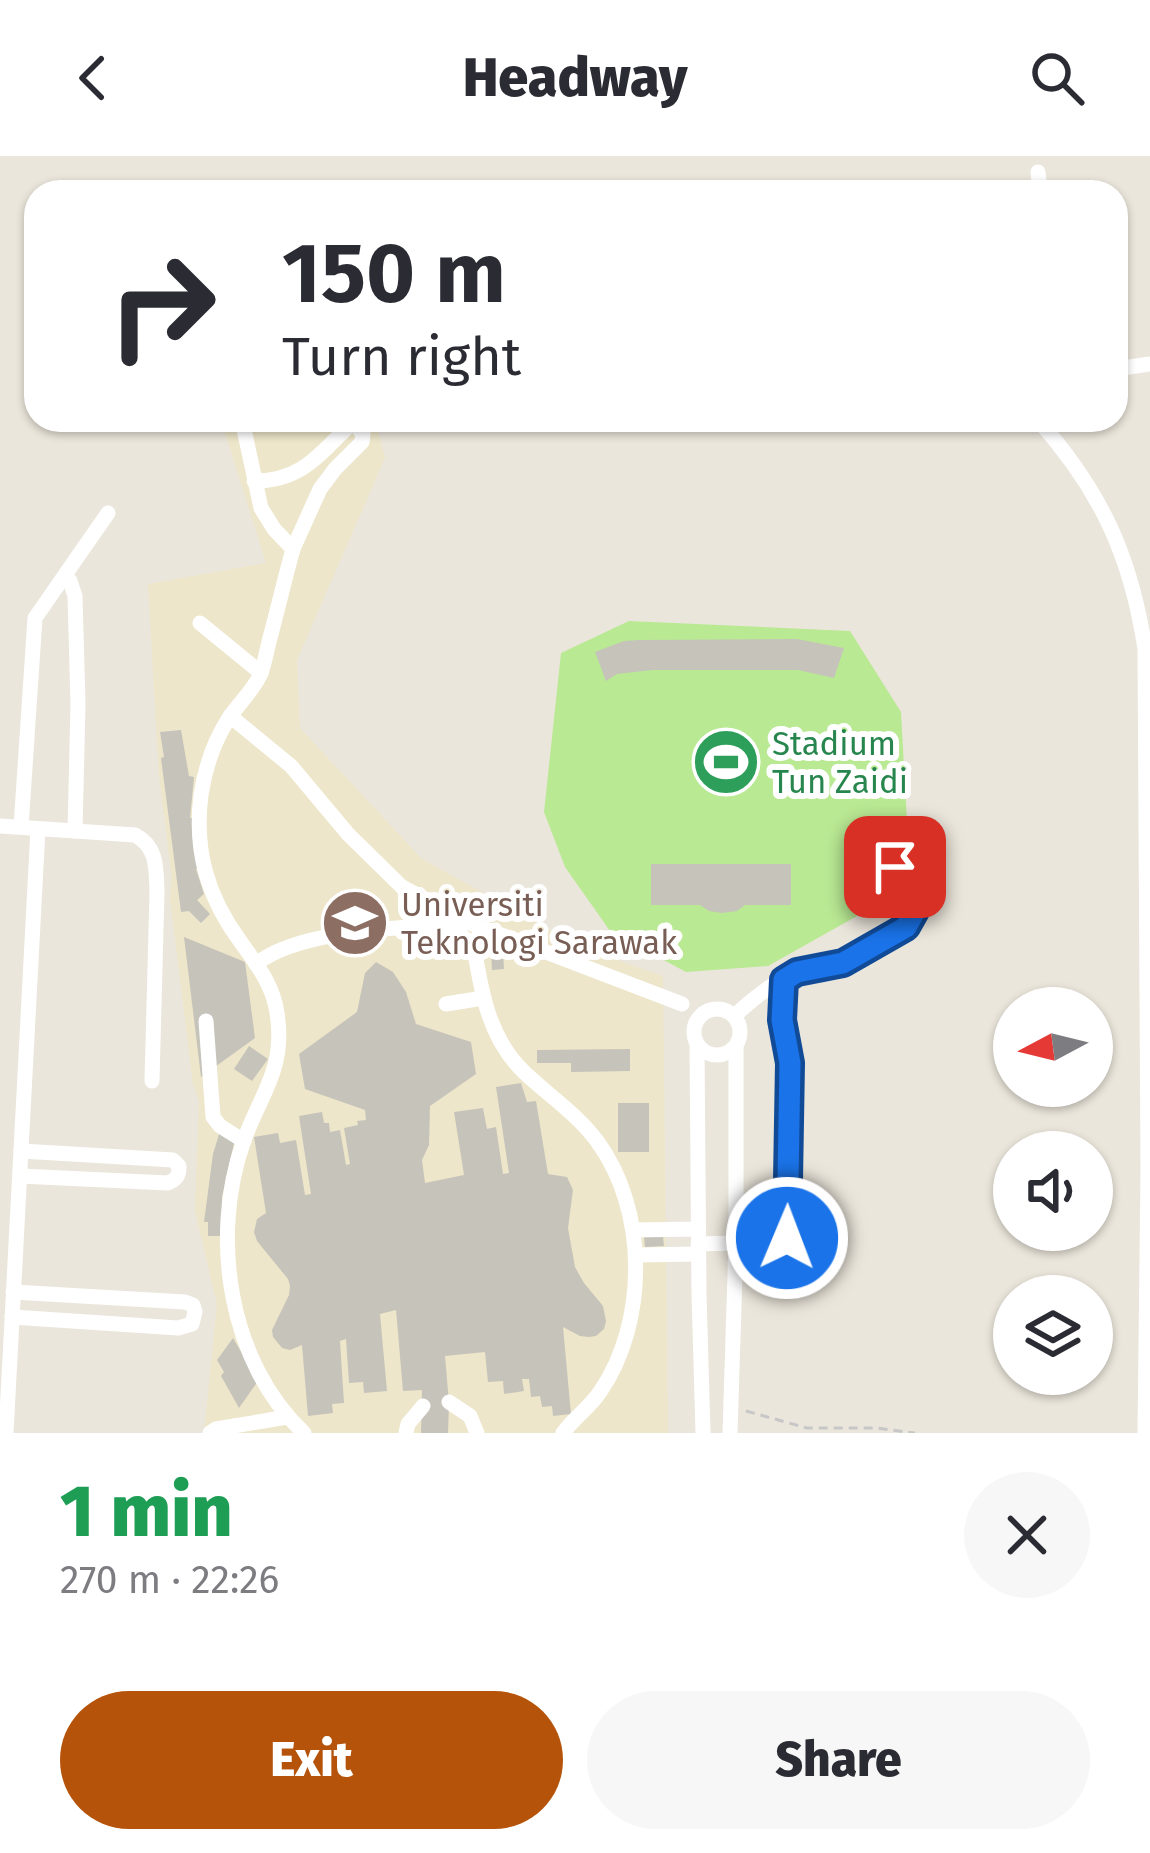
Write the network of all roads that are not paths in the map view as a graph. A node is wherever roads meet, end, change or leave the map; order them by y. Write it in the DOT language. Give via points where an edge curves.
graph roads {
  1 [pos="1038,172"];
  2 [pos="1039,180"];
  3 [pos="244,432"];
  4 [pos="341,432"];
  5 [pos="361,432"];
  6 [pos="1049,432"];
  7 [pos="254,481"];
  8 [pos="109,513"];
  9 [pos="293,549"];
  10 [pos="65,576"];
  11 [pos="200,623"];
  12 [pos="1147,650"];
  13 [pos="261,673"];
  14 [pos="230,716"];
  15 [pos="0,826"];
  16 [pos="29,828"];
  17 [pos="75,831"];
  18 [pos="895,867"];
  19 [pos="1147,874"];
  20 [pos="470,923"];
  21 [pos="474,946"];
  22 [pos="256,964"];
  23 [pos="784,980"];
  24 [pos="483,998"];
  25 [pos="682,1004"];
  26 [pos="446,1005"];
  27 [pos="734,1016"];
  28 [pos="206,1021"];
  29 [pos="697,1045"];
  30 [pos="736,1046"];
  31 [pos="152,1081"];
  32 [pos="244,1141"];
  33 [pos="21,1151"];
  34 [pos="1149,1169"];
  35 [pos="20,1176"];
  36 [pos="634,1230"];
  37 [pos="698,1242"];
  38 [pos="736,1243"];
  39 [pos="636,1255"];
  40 [pos="735,1263"];
  41 [pos="14,1292"];
  42 [pos="12,1318"];
  43 [pos="1148,1385"];
  44 [pos="4,1389"];
  45 [pos="449,1402"];
  46 [pos="423,1406"];
  47 [pos="287,1417"];
  48 [pos="260,1427"];
  49 [pos="6,1433"];
  50 [pos="210,1433"];
  51 [pos="304,1433"];
  52 [pos="406,1433"];
  53 [pos="477,1433"];
  54 [pos="563,1433"];
  55 [pos="703,1433"];
  56 [pos="730,1433"];
  57 [pos="1145,1433"];
  1 -- 2 [label="street"];
  3 -- 7 [label="street"];
  4 -- 7 [label="street" via="292,476"];
  5 -- 9 [label="street" via="362,442 320,489"];
  6 -- 12 [label="street" via="1117,538"];
  7 -- 9 [label="street" via="274,529"];
  8 -- 10 [label="street"];
  9 -- 13 [label="street"];
  10 -- 16 [label="street" via="35,618"];
  10 -- 17 [label="street" via="76,618"];
  11 -- 13 [label="street"];
  12 -- 19 [label="street"];
  13 -- 14 [label="street"];
  14 -- 20 [label="street" via="291,766 402,887"];
  14 -- 22 [label="street" via="206,770 200,851 214,901"];
  15 -- 16 [label="street"];
  16 -- 17 [label="street"];
  16 -- 33 [label="street"];
  17 -- 31 [label="street" via="135,835 156,863"];
  18 -- 23 [label="street" via="915,892 906,927 843,963"];
  19 -- 34 [label="street"];
  20 -- 22 [label="street" via="316,939"];
  20 -- 25 [label="street"];
  21 -- 24 [label="street"];
  22 -- 32 [label="street" via="271,988 279,1035 273,1077"];
  23 -- 27 [label="street"];
  23 -- 40 [label="street" via="787,1238 781,1251"];
  24 -- 26 [label="street"];
  24 -- 36 [label="street" via="521,1070 597,1141"];
  27 -- 29 [label="street" via="705,1012 693,1031"];
  27 -- 30 [label="street"];
  28 -- 32 [label="street" via="213,1117"];
  29 -- 30 [label="street" via="716,1056"];
  29 -- 37 [label="street"];
  30 -- 38 [label="street"];
  32 -- 47 [label="street" via="229,1222 236,1310"];
  33 -- 35 [label="street"];
  33 -- 35 [label="street" via="173,1160 179,1174 168,1183"];
  34 -- 43 [label="street"];
  35 -- 41 [label="street"];
  36 -- 37 [label="street"];
  36 -- 39 [label="street"];
  37 -- 38 [label="street"];
  37 -- 39 [label="street"];
  37 -- 55 [label="street"];
  38 -- 40 [label="street"];
  39 -- 54 [label="street" via="632,1310 616,1362"];
  40 -- 56 [label="street"];
  41 -- 42 [label="street"];
  41 -- 42 [label="street" via="185,1302 195,1312 192,1324 178,1328"];
  42 -- 44 [label="street"];
  43 -- 57 [label="street"];
  44 -- 49 [label="street"];
  45 -- 53 [label="street" via="470,1416"];
  46 -- 52 [label="street"];
  47 -- 48 [label="street"];
  47 -- 51 [label="street"];
  48 -- 50 [label="street"];
}
